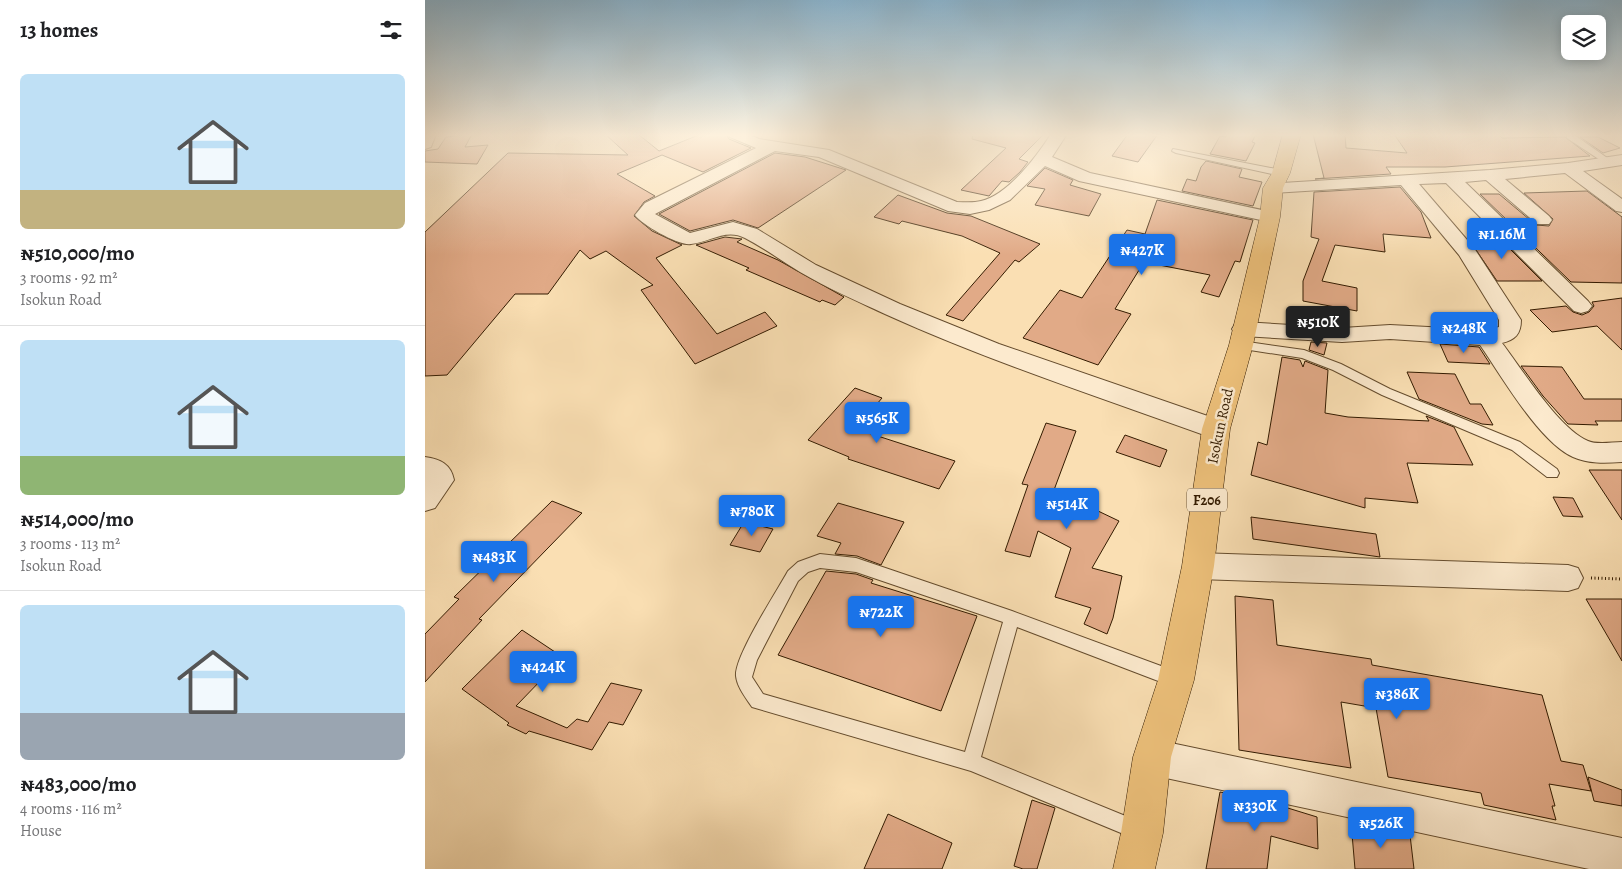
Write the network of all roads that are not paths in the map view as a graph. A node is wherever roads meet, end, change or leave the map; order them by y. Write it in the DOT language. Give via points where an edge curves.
graph roads {
  1 [pos="715,175"];
  2 [pos="873,175"];
  3 [pos="1026,175"];
  4 [pos="1082,175"];
  5 [pos="1258,175"];
  6 [pos="1279,175"];
  7 [pos="1490,175"];
  8 [pos="1495,175"];
  9 [pos="1577,175"];
  10 [pos="1449,176"];
  11 [pos="1277,180"];
  12 [pos="1406,180"];
  13 [pos="1622,207"];
  14 [pos="1270,217"];
  15 [pos="1543,220"];
  16 [pos="1581,306"];
  17 [pos="1242,337"];
  18 [pos="1486,338"];
  19 [pos="1216,429"];
  20 [pos="1622,452"];
  21 [pos="425,468"];
  22 [pos="1552,473"];
  23 [pos="425,500"];
  24 [pos="1197,566"];
  25 [pos="1568,578"];
  26 [pos="1012,618"];
  27 [pos="1176,680"];
  28 [pos="1152,757"];
  29 [pos="971,762"];
  30 [pos="1142,833"];
  31 [pos="1617,860"];
  32 [pos="1134,869"];
  1 -- 19 [label="street" via="651,207 644,215 689,239 733,228 751,233 809,269 893,309 991,349"];
  2 -- 3 [label="street" via="927,198 972,210 995,204"];
  4 -- 14 [label="street"];
  5 -- 11 [label="lane"];
  6 -- 11 [label="main road, Isokun Road / F206"];
  7 -- 8 [label="street"];
  7 -- 10 [label="street"];
  7 -- 15 [label="street"];
  9 -- 13 [label="street"];
  10 -- 12 [label="street"];
  10 -- 16 [label="street"];
  11 -- 12 [label="street"];
  11 -- 14 [label="main road, Isokun Road / F206"];
  12 -- 18 [label="street" via="1467,252 1510,320 1510,329 1504,335"];
  14 -- 17 [label="main road, Isokun Road / F206"];
  17 -- 18 [label="street" via="1390,332"];
  17 -- 19 [label="main road, Isokun Road / F206"];
  17 -- 22 [label="lane" via="1304,354 1516,446"];
  18 -- 20 [label="street" via="1558,434 1581,450"];
  19 -- 24 [label="main road, Isokun Road / F206"];
  21 -- 23 [label="street" via="434,469 441,480"];
  24 -- 25 [label="street"];
  24 -- 27 [label="main road, Isokun Road / F206"];
  26 -- 27 [label="lane"];
  26 -- 29 [label="lane"];
  26 -- 29 [label="lane" via="856,565 820,562 803,567 793,576 744,673 758,701"];
  27 -- 28 [label="main road, Isokun Road / F206"];
  28 -- 30 [label="main road, Isokun Road / F206"];
  28 -- 31 [label="street"];
  29 -- 30 [label="lane"];
  30 -- 32 [label="main road, Isokun Road / F206"];
}
